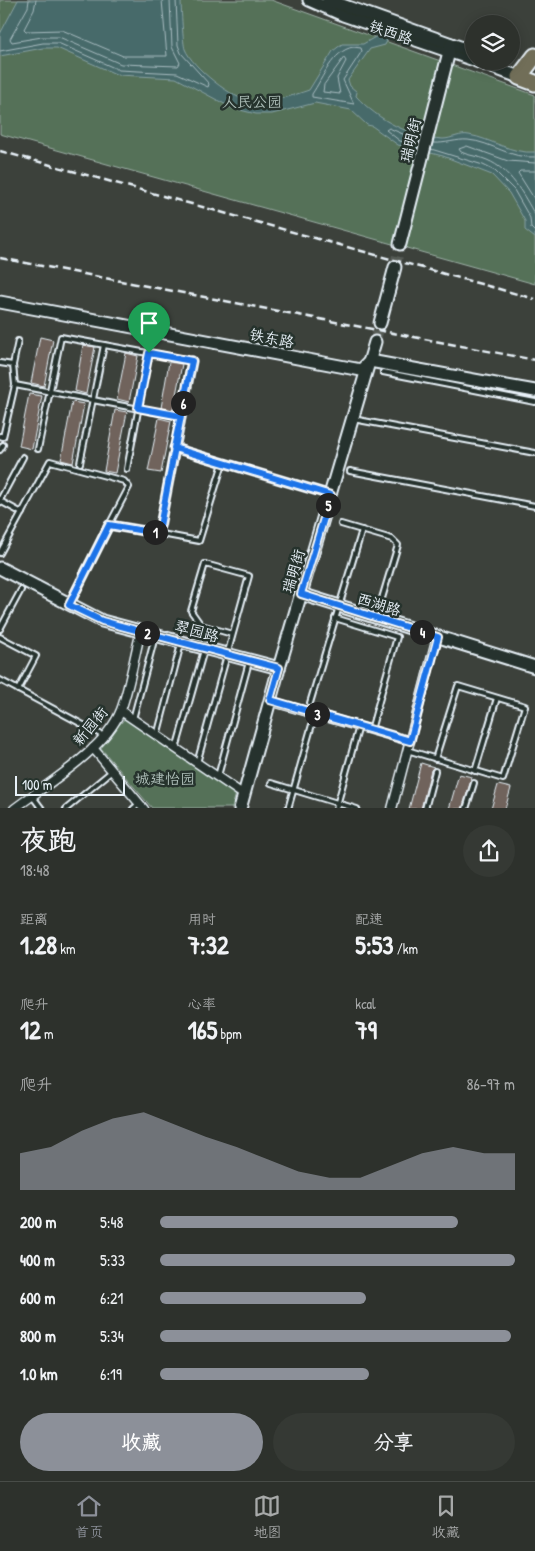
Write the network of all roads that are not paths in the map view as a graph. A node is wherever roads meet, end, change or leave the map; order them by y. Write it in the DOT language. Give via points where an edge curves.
graph roads {
  1 [pos="309,0"];
  2 [pos="340,5"];
  3 [pos="450,48"];
  4 [pos="465,50"];
  5 [pos="465,56"];
  6 [pos="535,56"];
  7 [pos="508,70"];
  8 [pos="518,70"];
  9 [pos="530,76"];
  10 [pos="400,244"];
  11 [pos="395,267"];
  12 [pos="0,302"];
  13 [pos="380,323"];
  14 [pos="18,341"];
  15 [pos="375,342"];
  16 [pos="104,345"];
  17 [pos="149,353"];
  18 [pos="192,361"];
  19 [pos="370,361"];
  20 [pos="0,363"];
  21 [pos="13,365"];
  22 [pos="383,372"];
  23 [pos="14,385"];
  24 [pos="535,391"];
  25 [pos="50,392"];
  26 [pos="93,400"];
  27 [pos="535,402"];
  28 [pos="138,408"];
  29 [pos="181,416"];
  30 [pos="353,420"];
  31 [pos="0,436"];
  32 [pos="3,445"];
  33 [pos="174,448"];
  34 [pos="0,450"];
  35 [pos="38,450"];
  36 [pos="535,452"];
  37 [pos="23,457"];
  38 [pos="80,463"];
  39 [pos="223,463"];
  40 [pos="126,469"];
  41 [pos="350,471"];
  42 [pos="331,495"];
  43 [pos="0,501"];
  44 [pos="535,506"];
  45 [pos="22,513"];
  46 [pos="341,524"];
  47 [pos="109,525"];
  48 [pos="362,530"];
  49 [pos="156,533"];
  50 [pos="0,552"];
  51 [pos="0,568"];
  52 [pos="21,590"];
  53 [pos="301,594"];
  54 [pos="69,605"];
  55 [pos="380,605"];
  56 [pos="337,612"];
  57 [pos="0,629"];
  58 [pos="141,631"];
  59 [pos="232,634"];
  60 [pos="156,635"];
  61 [pos="0,637"];
  62 [pos="438,637"];
  63 [pos="182,642"];
  64 [pos="204,648"];
  65 [pos="226,654"];
  66 [pos="250,660"];
  67 [pos="535,667"];
  68 [pos="279,668"];
  69 [pos="0,680"];
  70 [pos="18,690"];
  71 [pos="497,698"];
  72 [pos="270,700"];
  73 [pos="310,702"];
  74 [pos="121,711"];
  75 [pos="315,714"];
  76 [pos="133,719"];
  77 [pos="359,726"];
  78 [pos="370,730"];
  79 [pos="104,736"];
  80 [pos="157,736"];
  81 [pos="410,741"];
  82 [pos="93,748"];
  83 [pos="176,749"];
  84 [pos="407,750"];
  85 [pos="435,759"];
  86 [pos="197,763"];
  87 [pos="112,771"];
  88 [pos="435,771"];
  89 [pos="475,771"];
  90 [pos="218,777"];
  91 [pos="271,783"];
  92 [pos="474,783"];
  93 [pos="294,790"];
  94 [pos="32,795"];
  95 [pos="244,796"];
  96 [pos="337,803"];
  97 [pos="142,806"];
  98 [pos="14,808"];
  99 [pos="42,808"];
  100 [pos="66,808"];
  101 [pos="133,808"];
  102 [pos="240,808"];
  103 [pos="288,808"];
  104 [pos="336,808"];
  105 [pos="356,808"];
  106 [pos="392,808"];
  107 [pos="425,808"];
  108 [pos="466,808"];
  1 -- 2 [label="street, 铁西路"];
  2 -- 3 [label="street, 铁西路"];
  3 -- 4 [label="street, 铁西路"];
  3 -- 5 [label="street, 铁西路"];
  3 -- 10 [label="street, 瑞明街"];
  6 -- 9 [label="highway"];
  7 -- 9 [label="street, 铁西路"];
  8 -- 9 [label="street"];
  11 -- 13 [label="street"];
  12 -- 19 [label="street, 铁东路" via="361,370"];
  14 -- 21 [label="lane"];
  15 -- 19 [label="street, 瑞明街"];
  16 -- 17 [label="lane"];
  16 -- 25 [label="lane" via="61,337"];
  16 -- 26 [label="lane"];
  17 -- 18 [label="lane"];
  17 -- 28 [label="lane"];
  18 -- 29 [label="street"];
  19 -- 24 [label="street, 铁东路"];
  19 -- 30 [label="street, 瑞明街"];
  20 -- 21 [label="lane"];
  21 -- 23 [label="lane"];
  22 -- 27 [label="lane"];
  23 -- 25 [label="lane"];
  23 -- 31 [label="lane" via="3,437"];
  25 -- 26 [label="lane"];
  25 -- 35 [label="lane"];
  26 -- 28 [label="lane"];
  26 -- 38 [label="lane"];
  28 -- 29 [label="lane"];
  28 -- 40 [label="lane"];
  29 -- 33 [label="street"];
  30 -- 36 [label="lane"];
  30 -- 42 [label="street, 瑞明街"];
  32 -- 34 [label="lane"];
  33 -- 39 [label="street"];
  33 -- 49 [label="street"];
  37 -- 43 [label="lane"];
  39 -- 42 [label="street"];
  39 -- 49 [label="lane" via="199,541"];
  41 -- 44 [label="lane"];
  42 -- 53 [label="street, 瑞明街"];
  43 -- 45 [label="lane"];
  45 -- 47 [label="lane" via="50,462 124,481 129,487"];
  45 -- 50 [label="lane"];
  46 -- 48 [label="lane"];
  47 -- 49 [label="street"];
  47 -- 54 [label="street"];
  48 -- 55 [label="lane" via="392,539 398,545"];
  48 -- 56 [label="lane"];
  51 -- 54 [label="street, 翠园路"];
  52 -- 57 [label="lane"];
  53 -- 56 [label="street, 西湖路"];
  53 -- 68 [label="street, 瑞明街"];
  54 -- 58 [label="street, 翠园路" via="102,621"];
  56 -- 62 [label="street, 西湖路"];
  56 -- 73 [label="lane"];
  56 -- 78 [label="lane" via="397,637"];
  58 -- 60 [label="street, 翠园路"];
  58 -- 74 [label="street, 新园街"];
  59 -- 59 [label="lane" via="250,576 205,564 191,611 201,625"];
  59 -- 65 [label="lane"];
  60 -- 63 [label="street, 翠园路"];
  60 -- 76 [label="lane"];
  61 -- 70 [label="lane" via="36,656"];
  62 -- 67 [label="street, 西湖路"];
  62 -- 81 [label="street"];
  63 -- 64 [label="street, 翠园路"];
  63 -- 80 [label="lane"];
  64 -- 65 [label="street, 翠园路"];
  64 -- 83 [label="lane"];
  65 -- 66 [label="street, 翠园路"];
  65 -- 86 [label="lane"];
  66 -- 68 [label="street, 翠园路"];
  66 -- 90 [label="lane"];
  68 -- 72 [label="street, 瑞明街"];
  69 -- 70 [label="lane"];
  70 -- 79 [label="lane"];
  71 -- 85 [label="lane" via="458,686"];
  71 -- 89 [label="lane"];
  71 -- 89 [label="lane" via="525,706 503,779"];
  72 -- 75 [label="street"];
  72 -- 95 [label="street, 瑞明街"];
  74 -- 76 [label="street"];
  74 -- 79 [label="street, 新园街"];
  75 -- 77 [label="street"];
  75 -- 93 [label="lane"];
  76 -- 80 [label="street"];
  77 -- 78 [label="street"];
  77 -- 96 [label="lane"];
  78 -- 81 [label="street"];
  79 -- 82 [label="street, 新园街"];
  80 -- 83 [label="street"];
  81 -- 84 [label="street"];
  82 -- 87 [label="street"];
  82 -- 94 [label="street, 新园街"];
  83 -- 86 [label="street"];
  84 -- 85 [label="lane"];
  84 -- 106 [label="street"];
  85 -- 89 [label="lane"];
  86 -- 90 [label="street"];
  87 -- 97 [label="street"];
  87 -- 100 [label="lane"];
  88 -- 107 [label="lane"];
  90 -- 95 [label="street"];
  91 -- 93 [label="lane"];
  92 -- 108 [label="lane"];
  93 -- 96 [label="lane"];
  93 -- 103 [label="lane"];
  94 -- 98 [label="street, 新园街"];
  94 -- 99 [label="lane"];
  95 -- 102 [label="street, 瑞明街"];
  96 -- 104 [label="lane"];
  96 -- 105 [label="lane"];
  97 -- 101 [label="lane"];
}
